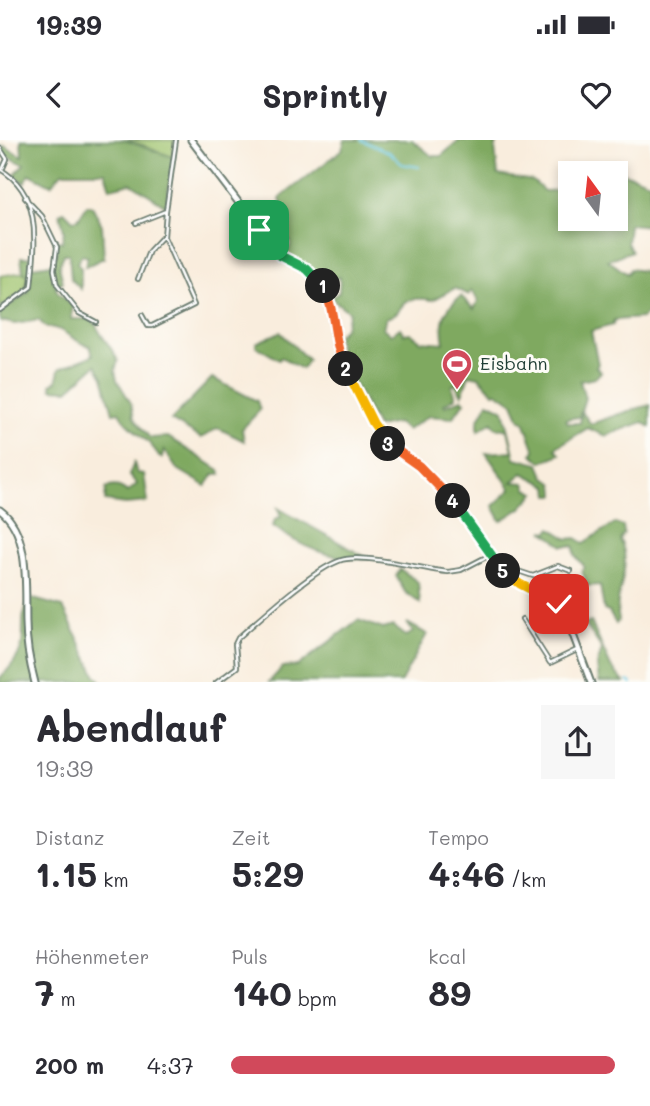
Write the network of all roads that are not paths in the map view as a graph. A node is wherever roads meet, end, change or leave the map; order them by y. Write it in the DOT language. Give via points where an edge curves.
graph roads {
  1 [pos="176,140"];
  2 [pos="191,140"];
  3 [pos="0,148"];
  4 [pos="1,170"];
  5 [pos="25,198"];
  6 [pos="166,211"];
  7 [pos="136,223"];
  8 [pos="164,235"];
  9 [pos="138,279"];
  10 [pos="0,310"];
  11 [pos="142,315"];
  12 [pos="96,322"];
  13 [pos="0,510"];
  14 [pos="492,554"];
  15 [pos="498,566"];
  16 [pos="571,571"];
  17 [pos="522,619"];
  18 [pos="577,650"];
  19 [pos="34,682"];
  20 [pos="216,682"];
  21 [pos="591,682"];
  1 -- 6 [label="street"];
  2 -- 14 [label="main road" via="274,249 311,272 329,298 338,352 379,433 447,494"];
  3 -- 4 [label="street" via="7,159"];
  4 -- 5 [label="street" via="17,180"];
  5 -- 10 [label="street" via="35,226 31,288"];
  5 -- 12 [label="street" via="42,216 57,247 57,285 79,313"];
  6 -- 7 [label="street"];
  6 -- 8 [label="street"];
  8 -- 9 [label="street" via="149,251"];
  8 -- 11 [label="street" via="194,305 152,326"];
  13 -- 19 [label="main road" via="15,525 21,553"];
  14 -- 15 [label="main road"];
  14 -- 20 [label="street" via="448,572 353,558 337,562 238,638 234,649 237,667"];
  15 -- 16 [label="street" via="533,576 558,566"];
  15 -- 18 [label="main road" via="520,584 559,604"];
  17 -- 18 [label="street" via="550,663"];
  18 -- 21 [label="main road"];
}
